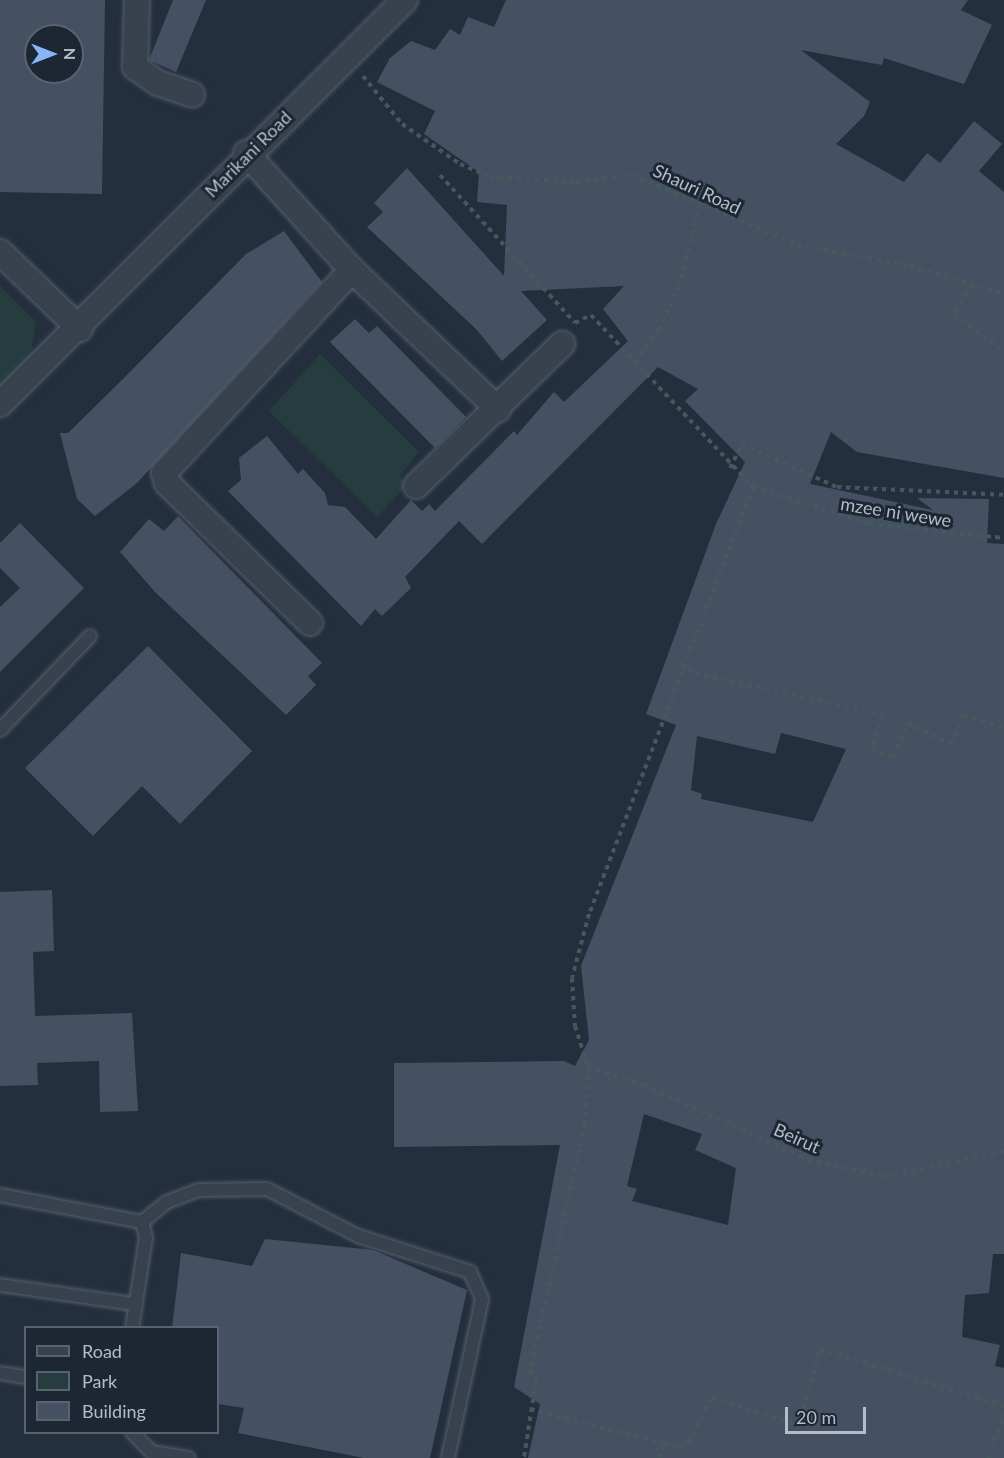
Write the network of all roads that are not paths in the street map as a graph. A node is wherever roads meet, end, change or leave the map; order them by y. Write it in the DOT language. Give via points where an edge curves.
graph roads {
  1 [pos="137,0"];
  2 [pos="405,0"];
  3 [pos="192,95"];
  4 [pos="246,153"];
  5 [pos="0,252"];
  6 [pos="352,270"];
  7 [pos="88,321"];
  8 [pos="562,344"];
  9 [pos="0,404"];
  10 [pos="498,409"];
  11 [pos="416,486"];
  12 [pos="310,623"];
  13 [pos="90,636"];
  14 [pos="0,730"];
  15 [pos="0,1195"];
  16 [pos="142,1222"];
  17 [pos="0,1285"];
  18 [pos="134,1304"];
  19 [pos="132,1326"];
  20 [pos="0,1373"];
  21 [pos="24,1377"];
  22 [pos="134,1434"];
  23 [pos="189,1458"];
  24 [pos="448,1458"];
  1 -- 3 [label="street" via="135,67 158,84"];
  2 -- 4 [label="street, Marikani Road"];
  4 -- 6 [label="street"];
  4 -- 7 [label="street, Marikani Road"];
  5 -- 7 [label="street"];
  6 -- 10 [label="street"];
  6 -- 12 [label="street" via="164,473 167,483"];
  7 -- 9 [label="street, Marikani Road"];
  8 -- 10 [label="street"];
  10 -- 11 [label="street"];
  13 -- 14 [label="lane"];
  15 -- 16 [label="lane"];
  16 -- 18 [label="lane" via="146,1237"];
  16 -- 24 [label="lane" via="167,1202 199,1190 267,1189 352,1233 470,1272 482,1299"];
  17 -- 18 [label="lane"];
  18 -- 19 [label="lane"];
  20 -- 21 [label="lane"];
  22 -- 23 [label="lane" via="151,1452"];
}
